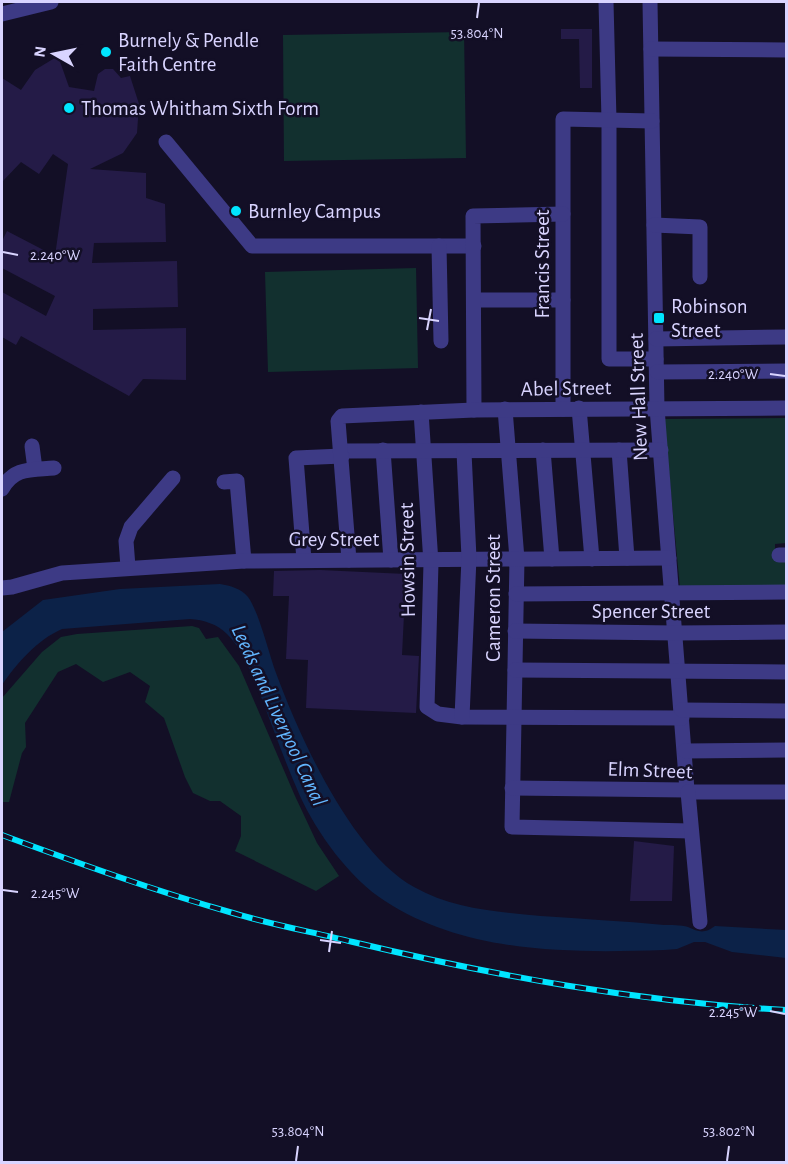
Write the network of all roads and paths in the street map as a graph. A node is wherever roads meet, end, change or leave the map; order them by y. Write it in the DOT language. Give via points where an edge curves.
graph roads {
  1 [pos="51,2"];
  2 [pos="606,2"];
  3 [pos="650,2"];
  4 [pos="2,14"];
  5 [pos="651,49"];
  6 [pos="786,50"];
  7 [pos="609,120"];
  8 [pos="652,121"];
  9 [pos="166,142"];
  10 [pos="563,214"];
  11 [pos="654,225"];
  12 [pos="439,246"];
  13 [pos="474,246"];
  14 [pos="700,277"];
  15 [pos="474,300"];
  16 [pos="563,300"];
  17 [pos="786,337"];
  18 [pos="656,339"];
  19 [pos="441,341"];
  20 [pos="657,365"];
  21 [pos="786,371"];
  22 [pos="579,408"];
  23 [pos="657,408"];
  24 [pos="786,408"];
  25 [pos="504,409"];
  26 [pos="563,409"];
  27 [pos="474,410"];
  28 [pos="421,412"];
  29 [pos="32,446"];
  30 [pos="383,450"];
  31 [pos="423,450"];
  32 [pos="508,450"];
  33 [pos="543,450"];
  34 [pos="584,450"];
  35 [pos="619,450"];
  36 [pos="660,450"];
  37 [pos="464,452"];
  38 [pos="342,454"];
  39 [pos="54,468"];
  40 [pos="35,469"];
  41 [pos="173,478"];
  42 [pos="224,482"];
  43 [pos="2,489"];
  44 [pos="469,558"];
  45 [pos="627,558"];
  46 [pos="669,558"];
  47 [pos="518,559"];
  48 [pos="552,559"];
  49 [pos="592,559"];
  50 [pos="303,560"];
  51 [pos="349,560"];
  52 [pos="391,560"];
  53 [pos="431,560"];
  54 [pos="244,561"];
  55 [pos="128,567"];
  56 [pos="2,588"];
  57 [pos="786,592"];
  58 [pos="673,593"];
  59 [pos="516,594"];
  60 [pos="515,631"];
  61 [pos="786,632"];
  62 [pos="676,633"];
  63 [pos="514,670"];
  64 [pos="679,672"];
  65 [pos="786,672"];
  66 [pos="786,711"];
  67 [pos="682,714"];
  68 [pos="513,716"];
  69 [pos="462,717"];
  70 [pos="786,750"];
  71 [pos="685,751"];
  72 [pos="512,788"];
  73 [pos="688,791"];
  74 [pos="786,792"];
  75 [pos="691,831"];
  76 [pos="700,922"];
  1 -- 4 [label="street"];
  2 -- 7 [label="street"];
  3 -- 5 [label="street, New Hall Street"];
  5 -- 6 [label="street"];
  5 -- 8 [label="street, New Hall Street"];
  7 -- 8 [label="street"];
  7 -- 10 [label="street, Francis Street" via="563,119"];
  7 -- 20 [label="street" via="609,360"];
  8 -- 11 [label="street, New Hall Street"];
  9 -- 12 [label="street" via="252,246"];
  10 -- 13 [label="street" via="474,216"];
  10 -- 16 [label="street, Francis Street"];
  11 -- 14 [label="street" via="700,227"];
  11 -- 18 [label="street, New Hall Street"];
  12 -- 13 [label="street"];
  12 -- 19 [label="street"];
  13 -- 15 [label="street"];
  15 -- 16 [label="street"];
  15 -- 27 [label="street"];
  16 -- 26 [label="street, Francis Street"];
  17 -- 18 [label="street"];
  18 -- 20 [label="street, New Hall Street"];
  20 -- 21 [label="street"];
  20 -- 23 [label="street, New Hall Street"];
  22 -- 23 [label="street, Abel Street"];
  22 -- 26 [label="street, Abel Street"];
  22 -- 34 [label="street"];
  23 -- 24 [label="street, Abel Street"];
  23 -- 36 [label="street, New Hall Street"];
  25 -- 26 [label="street, Abel Street"];
  25 -- 27 [label="street, Abel Street"];
  25 -- 32 [label="street, Cameron Street"];
  27 -- 28 [label="street, Abel Street"];
  28 -- 31 [label="street, Howsin Street"];
  28 -- 38 [label="street, Abel Street" via="342,416 338,421"];
  29 -- 40 [label="street"];
  30 -- 31 [label="street"];
  30 -- 38 [label="street"];
  30 -- 52 [label="street"];
  31 -- 37 [label="street"];
  31 -- 53 [label="street, Howsin Street"];
  32 -- 33 [label="street"];
  32 -- 37 [label="street"];
  32 -- 47 [label="street, Cameron Street"];
  33 -- 34 [label="street"];
  33 -- 48 [label="street"];
  34 -- 35 [label="street"];
  34 -- 49 [label="street"];
  35 -- 36 [label="street"];
  35 -- 45 [label="street"];
  36 -- 46 [label="street, New Hall Street"];
  37 -- 44 [label="street"];
  38 -- 50 [label="street" via="296,458"];
  38 -- 51 [label="street"];
  39 -- 40 [label="street"];
  40 -- 43 [label="street" via="15,472"];
  41 -- 55 [label="street" via="131,527 126,541"];
  42 -- 54 [label="street" via="237,481"];
  44 -- 47 [label="street, Grey Street"];
  44 -- 53 [label="street, Grey Street"];
  44 -- 69 [label="street"];
  45 -- 46 [label="street, Grey Street"];
  45 -- 49 [label="street, Grey Street"];
  46 -- 58 [label="street, New Hall Street"];
  47 -- 48 [label="street, Grey Street"];
  47 -- 59 [label="street, Cameron Street"];
  48 -- 49 [label="street, Grey Street"];
  50 -- 51 [label="street, Grey Street"];
  50 -- 54 [label="street, Grey Street"];
  51 -- 52 [label="street, Grey Street"];
  52 -- 53 [label="street, Grey Street"];
  53 -- 69 [label="street, Howsin Street" via="427,706 438,714"];
  54 -- 55 [label="street, Grey Street"];
  55 -- 56 [label="street, Grey Street" via="62,573"];
  57 -- 58 [label="street"];
  58 -- 59 [label="street"];
  58 -- 62 [label="street, New Hall Street"];
  59 -- 60 [label="street, Cameron Street"];
  60 -- 62 [label="street, Spencer Street"];
  60 -- 63 [label="street, Cameron Street"];
  61 -- 62 [label="street, Spencer Street"];
  62 -- 64 [label="street, New Hall Street"];
  63 -- 64 [label="street"];
  63 -- 68 [label="street, Cameron Street"];
  64 -- 65 [label="street"];
  64 -- 67 [label="street, New Hall Street"];
  66 -- 67 [label="street"];
  67 -- 68 [label="street"];
  67 -- 71 [label="street, New Hall Street"];
  68 -- 69 [label="street"];
  68 -- 72 [label="street, Cameron Street"];
  70 -- 71 [label="street"];
  71 -- 73 [label="street, New Hall Street"];
  72 -- 73 [label="street, Elm Street"];
  72 -- 75 [label="street, Cameron Street" via="512,827"];
  73 -- 74 [label="street, Elm Street"];
  73 -- 75 [label="street, New Hall Street"];
  75 -- 76 [label="street, New Hall Street"];
}
